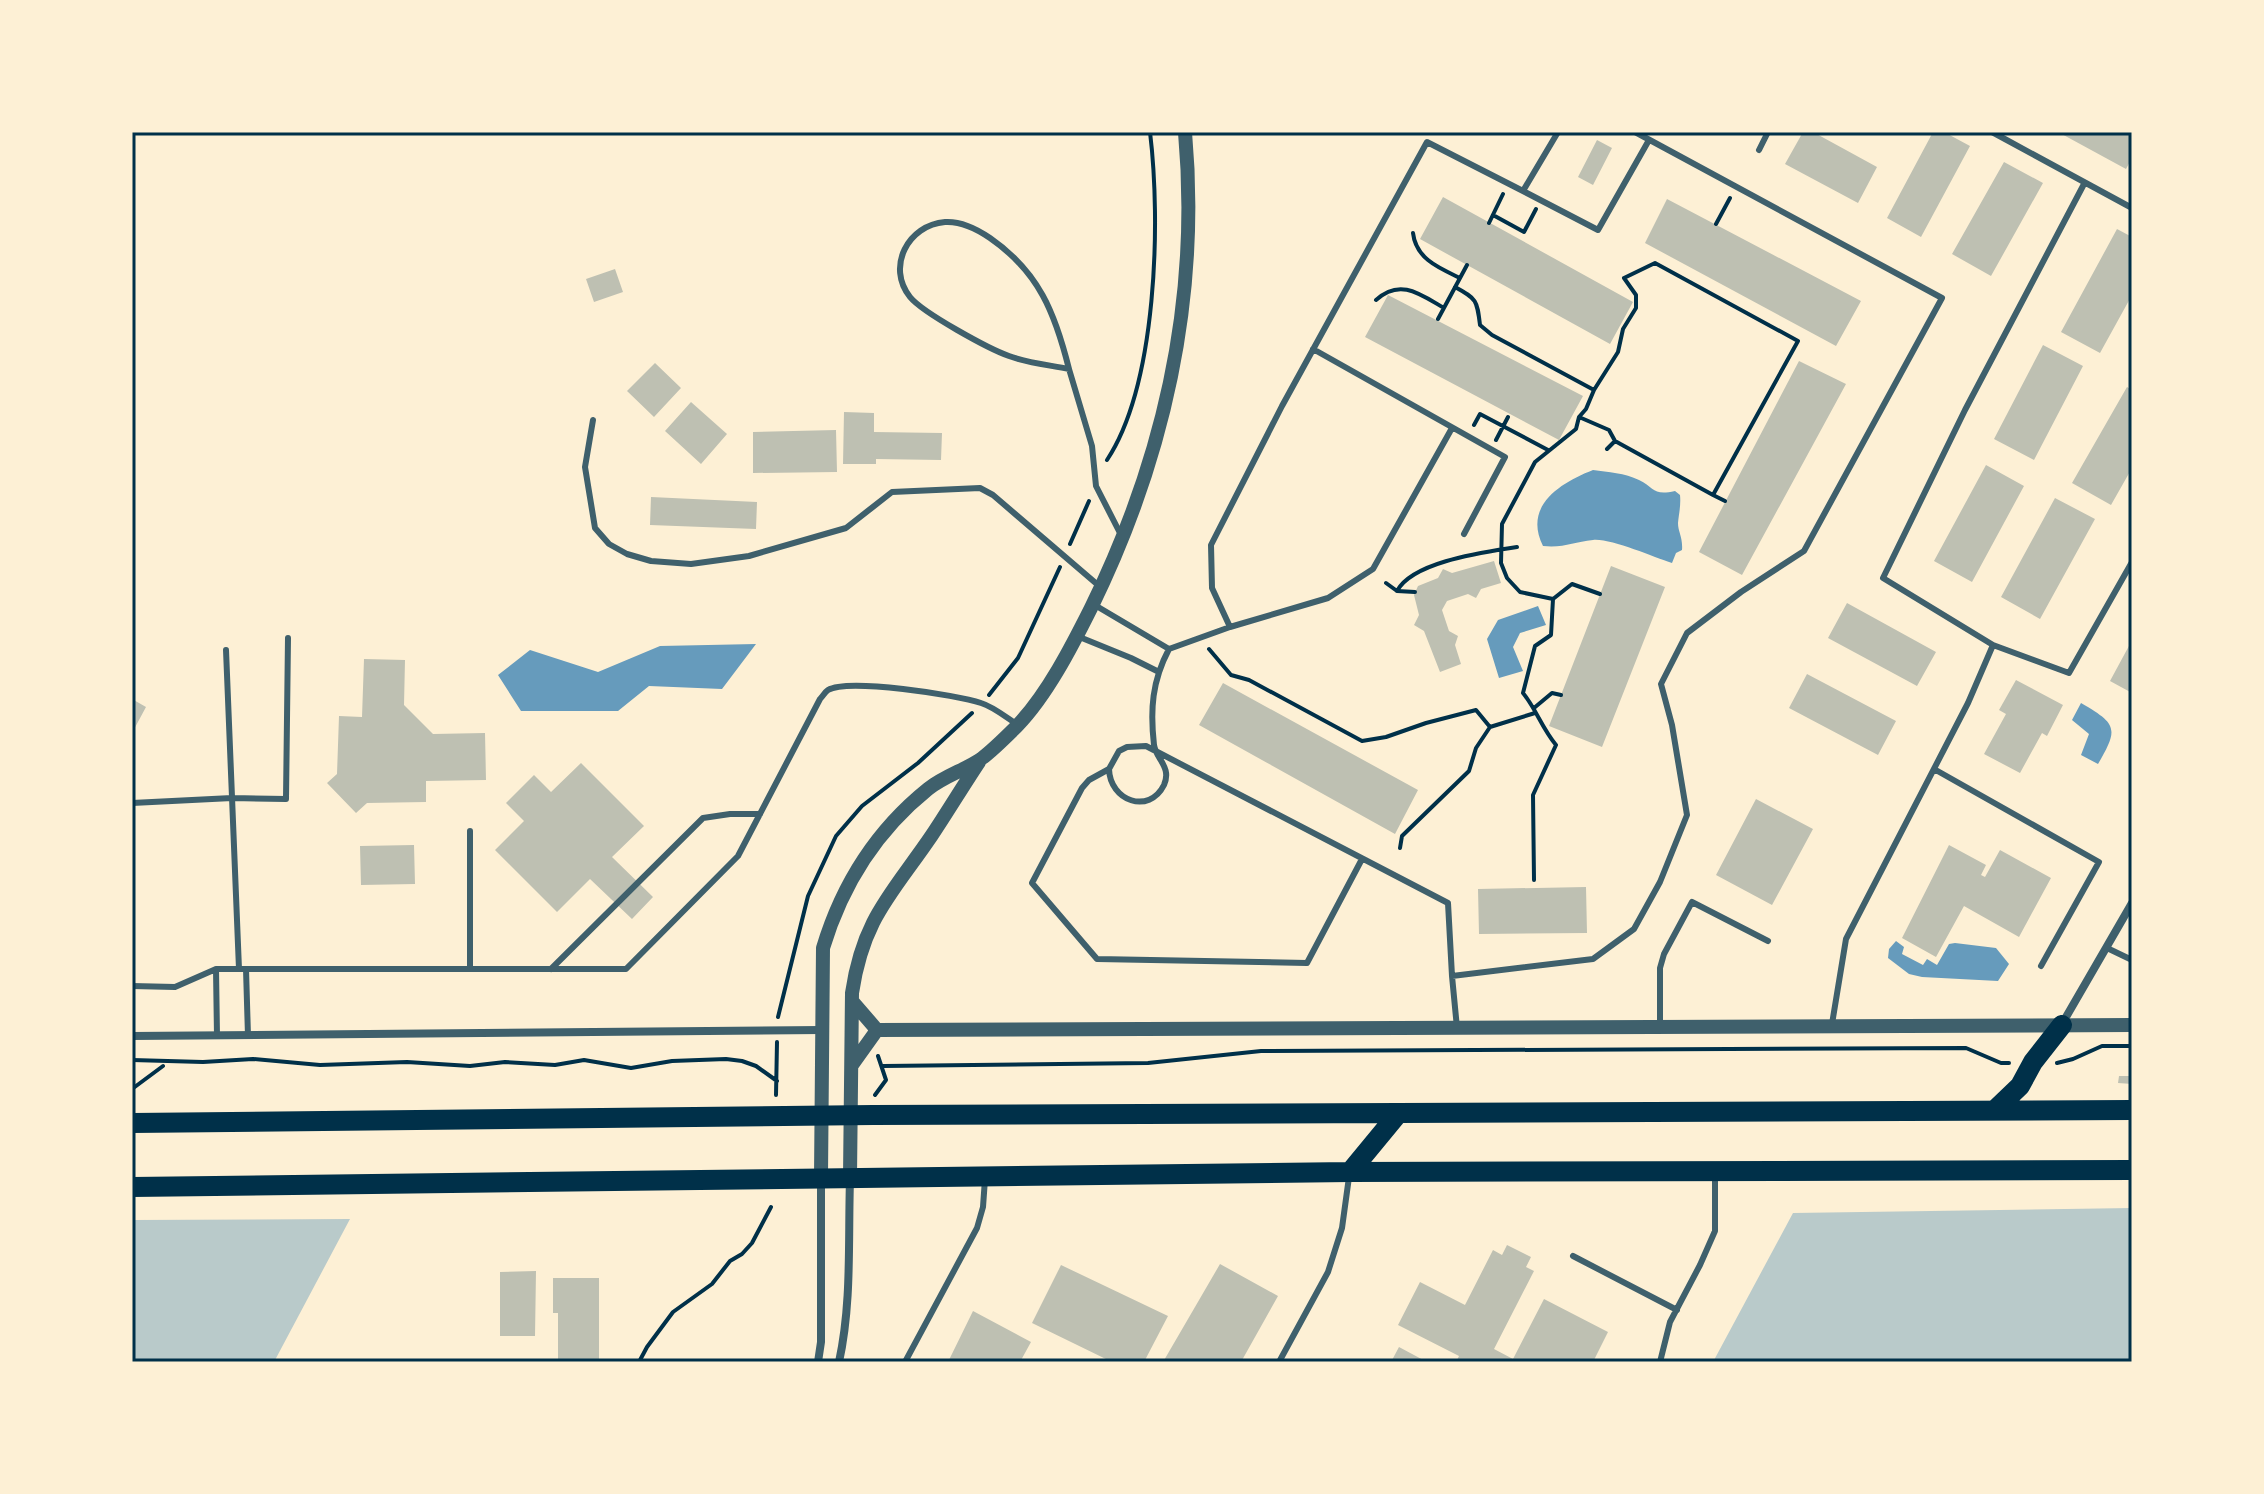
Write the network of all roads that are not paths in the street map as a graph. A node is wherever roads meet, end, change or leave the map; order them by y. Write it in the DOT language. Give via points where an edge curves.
graph roads {
  1 [pos="1185,132"];
  2 [pos="1558,132"];
  3 [pos="1635,132"];
  4 [pos="1768,132"];
  5 [pos="1995,133"];
  6 [pos="1649,140"];
  7 [pos="1759,150"];
  8 [pos="2084,184"];
  9 [pos="1523,191"];
  10 [pos="2132,208"];
  11 [pos="1313,349"];
  12 [pos="1069,369"];
  13 [pos="593,420"];
  14 [pos="1452,428"];
  15 [pos="1464,534"];
  16 [pos="1122,538"];
  17 [pos="2132,562"];
  18 [pos="1101,588"];
  19 [pos="1093,604"];
  20 [pos="1230,627"];
  21 [pos="1077,636"];
  22 [pos="288,638"];
  23 [pos="1993,645"];
  24 [pos="1169,649"];
  25 [pos="226,650"];
  26 [pos="1157,671"];
  27 [pos="1018,725"];
  28 [pos="1154,750"];
  29 [pos="981,758"];
  30 [pos="1109,769"];
  31 [pos="1934,769"];
  32 [pos="232,798"];
  33 [pos="132,803"];
  34 [pos="760,814"];
  35 [pos="470,831"];
  36 [pos="1362,859"];
  37 [pos="2132,903"];
  38 [pos="1768,941"];
  39 [pos="2107,948"];
  40 [pos="2132,960"];
  41 [pos="2041,966"];
  42 [pos="216,969"];
  43 [pos="242,969"];
  44 [pos="470,969"];
  45 [pos="551,969"];
  46 [pos="1452,976"];
  47 [pos="132,986"];
  48 [pos="852,1001"];
  49 [pos="1832,1024"];
  50 [pos="2062,1025"];
  51 [pos="2132,1025"];
  52 [pos="1457,1028"];
  53 [pos="1660,1028"];
  54 [pos="822,1030"];
  55 [pos="877,1030"];
  56 [pos="132,1036"];
  57 [pos="217,1036"];
  58 [pos="248,1036"];
  59 [pos="852,1065"];
  60 [pos="1996,1109"];
  61 [pos="2132,1110"];
  62 [pos="1397,1115"];
  63 [pos="851,1116"];
  64 [pos="821,1117"];
  65 [pos="132,1123"];
  66 [pos="2132,1170"];
  67 [pos="1715,1171"];
  68 [pos="1350,1172"];
  69 [pos="985,1176"];
  70 [pos="821,1177"];
  71 [pos="850,1177"];
  72 [pos="132,1187"];
  73 [pos="1573,1256"];
  74 [pos="1677,1310"];
  75 [pos="818,1362"];
  76 [pos="839,1362"];
  77 [pos="905,1362"];
  78 [pos="1279,1362"];
  79 [pos="1660,1362"];
  1 -- 16 [label="street" via="1188,263 1178,339 1140,496"];
  2 -- 9 [label="lane"];
  3 -- 6 [label="lane"];
  4 -- 7 [label="lane"];
  5 -- 8 [label="lane"];
  6 -- 9 [label="lane" via="1598,230"];
  6 -- 46 [label="lane" via="1942,298 1804,551 1687,633 1661,684 1687,815 1634,929 1593,959"];
  8 -- 10 [label="lane"];
  8 -- 23 [label="lane" via="1883,578"];
  9 -- 11 [label="lane" via="1427,142"];
  11 -- 14 [label="lane"];
  11 -- 20 [label="lane" via="1211,545 1212,588"];
  12 -- 12 [label="lane" via="1009,356 923,309 901,281 905,246 915,234 947,221 966,224 1001,245 1035,280 1060,333"];
  12 -- 16 [label="lane" via="1092,446 1096,486"];
  13 -- 18 [label="lane" via="585,467 595,528 627,554 691,564 749,556 846,528 892,492 980,488"];
  14 -- 15 [label="lane" via="1505,457"];
  14 -- 20 [label="lane" via="1373,569 1328,598"];
  16 -- 18 [label="street"];
  17 -- 23 [label="lane" via="2069,673"];
  18 -- 19 [label="street"];
  19 -- 21 [label="street"];
  19 -- 24 [label="lane"];
  20 -- 24 [label="lane"];
  21 -- 26 [label="lane"];
  21 -- 27 [label="street"];
  22 -- 32 [label="lane" via="286,799"];
  23 -- 31 [label="lane"];
  24 -- 26 [label="lane"];
  25 -- 32 [label="lane"];
  26 -- 28 [label="lane"];
  27 -- 29 [label="street"];
  27 -- 34 [label="lane" via="983,704 898,688 829,690"];
  28 -- 30 [label="lane" via="1127,747"];
  28 -- 30 [label="lane" via="1165,766 1165,779 1148,799 1132,801 1118,793"];
  28 -- 36 [label="lane"];
  29 -- 48 [label="street" via="877,911 856,965"];
  29 -- 54 [label="street" via="930,787 907,808 885,829 849,882 823,948"];
  30 -- 36 [label="lane" via="1082,788 1032,883 1097,959 1307,963"];
  31 -- 41 [label="lane" via="2099,862"];
  31 -- 49 [label="lane" via="1846,939"];
  32 -- 33 [label="lane"];
  32 -- 43 [label="lane"];
  34 -- 45 [label="lane" via="703,818"];
  34 -- 45 [label="lane" via="738,856 626,969"];
  35 -- 44 [label="lane"];
  36 -- 46 [label="lane" via="1448,903"];
  37 -- 39 [label="street"];
  38 -- 53 [label="lane" via="1692,902 1660,968"];
  39 -- 40 [label="lane"];
  39 -- 50 [label="street"];
  42 -- 43 [label="lane"];
  42 -- 47 [label="lane" via="175,987"];
  42 -- 57 [label="lane"];
  43 -- 44 [label="lane"];
  43 -- 58 [label="lane"];
  44 -- 45 [label="lane"];
  46 -- 52 [label="lane"];
  48 -- 55 [label="street"];
  48 -- 59 [label="street"];
  49 -- 50 [label="street"];
  49 -- 53 [label="street"];
  50 -- 51 [label="street"];
  50 -- 60 [label="main road" via="2020,1086"];
  52 -- 53 [label="street"];
  52 -- 55 [label="street"];
  54 -- 58 [label="street"];
  54 -- 64 [label="street"];
  55 -- 59 [label="street"];
  56 -- 57 [label="street"];
  57 -- 58 [label="street"];
  59 -- 63 [label="street"];
  60 -- 61 [label="main road"];
  60 -- 62 [label="main road"];
  62 -- 63 [label="main road"];
  62 -- 68 [label="main road"];
  63 -- 64 [label="main road"];
  63 -- 71 [label="street"];
  64 -- 65 [label="main road"];
  64 -- 70 [label="street"];
  66 -- 67 [label="main road"];
  67 -- 68 [label="main road"];
  67 -- 74 [label="lane" via="1715,1231"];
  68 -- 69 [label="main road"];
  68 -- 78 [label="lane" via="1342,1228 1328,1272"];
  69 -- 71 [label="main road"];
  69 -- 77 [label="lane" via="977,1228"];
  70 -- 71 [label="main road"];
  70 -- 72 [label="main road"];
  70 -- 75 [label="street"];
  71 -- 76 [label="street" via="847,1299"];
  73 -- 74 [label="lane"];
  74 -- 79 [label="lane"];
}
